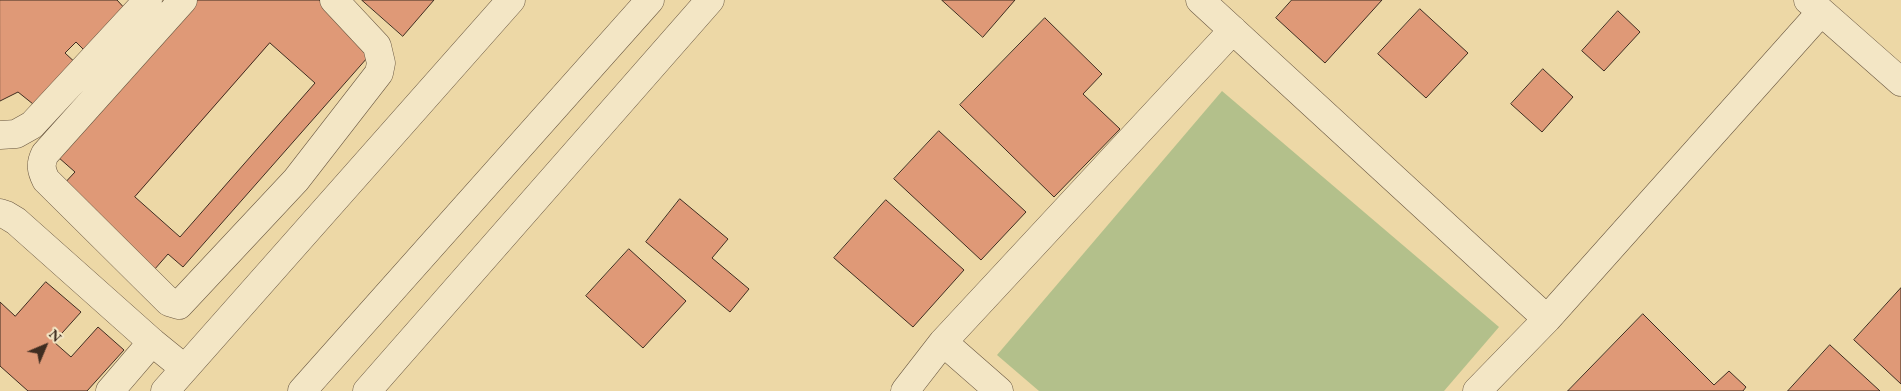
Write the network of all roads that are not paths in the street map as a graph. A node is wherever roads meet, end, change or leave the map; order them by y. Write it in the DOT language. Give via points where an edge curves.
graph roads {
  1 [pos="148,0"];
  2 [pos="183,0"];
  3 [pos="334,0"];
  4 [pos="511,0"];
  5 [pos="650,0"];
  6 [pos="710,0"];
  7 [pos="1200,0"];
  8 [pos="1815,6"];
  9 [pos="1233,30"];
  10 [pos="1901,82"];
  11 [pos="0,135"];
  12 [pos="296,180"];
  13 [pos="324,210"];
  14 [pos="0,213"];
  15 [pos="1547,319"];
  16 [pos="152,342"];
  17 [pos="943,342"];
  18 [pos="184,368"];
  19 [pos="377,388"];
  20 [pos="110,391"];
  21 [pos="165,391"];
  22 [pos="302,391"];
  23 [pos="905,391"];
  24 [pos="999,391"];
  25 [pos="1477,391"];
  1 -- 11 [label="street" via="32,125 16,134"];
  2 -- 12 [label="street" via="45,154 41,163 46,180 169,302 179,305"];
  3 -- 12 [label="street" via="372,38 380,54 379,74"];
  4 -- 13 [label="street"];
  5 -- 22 [label="street"];
  6 -- 19 [label="street"];
  7 -- 9 [label="street"];
  8 -- 10 [label="street"];
  8 -- 15 [label="street"];
  9 -- 15 [label="street"];
  9 -- 17 [label="street"];
  12 -- 13 [label="street"];
  13 -- 18 [label="street"];
  14 -- 16 [label="street" via="16,222"];
  15 -- 25 [label="street"];
  16 -- 18 [label="street"];
  16 -- 20 [label="street"];
  17 -- 23 [label="street"];
  17 -- 24 [label="street"];
  18 -- 21 [label="street"];
}
